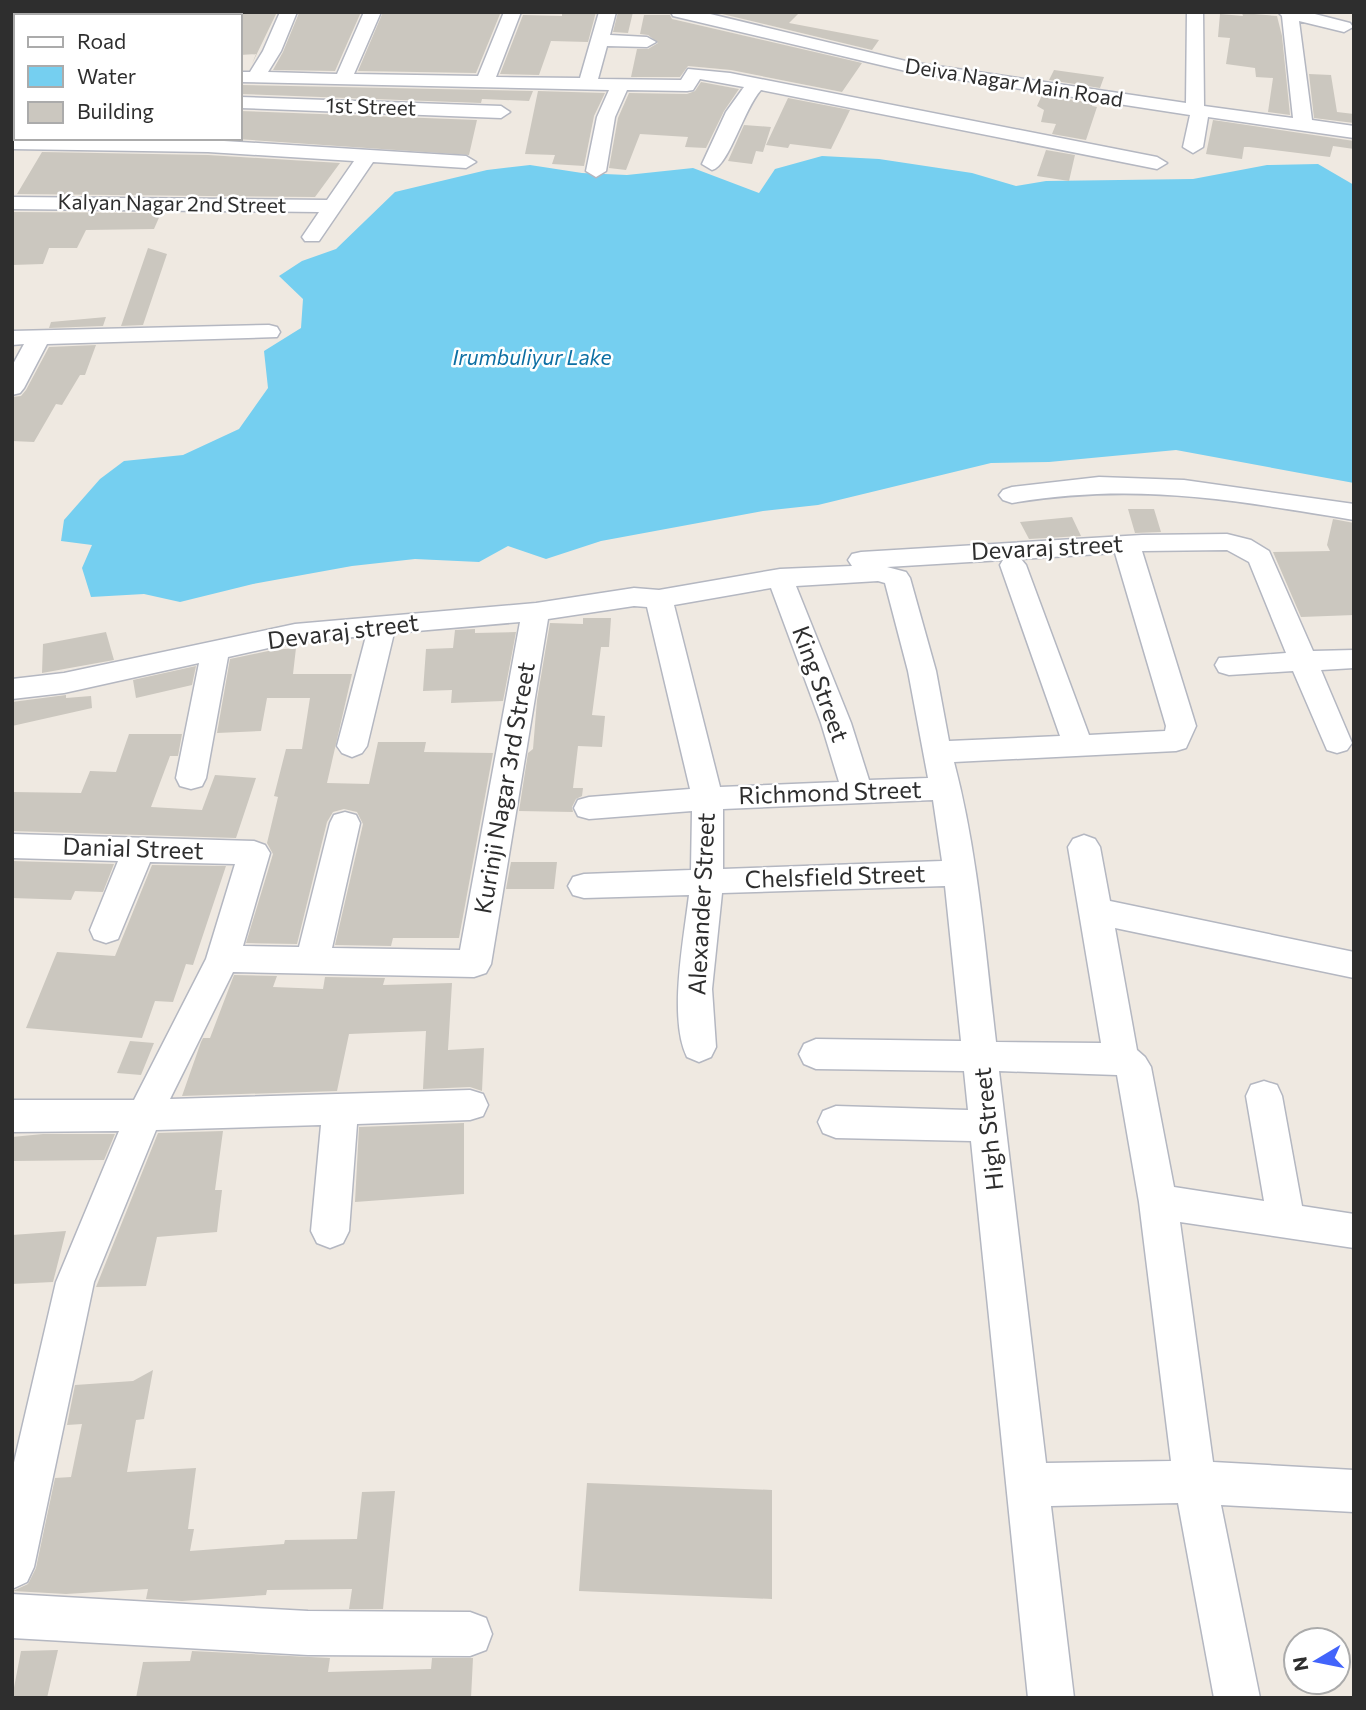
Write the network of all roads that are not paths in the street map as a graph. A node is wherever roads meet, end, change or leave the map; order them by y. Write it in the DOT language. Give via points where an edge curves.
graph roads {
  1 [pos="289,12"];
  2 [pos="373,12"];
  3 [pos="513,12"];
  4 [pos="608,12"];
  5 [pos="679,12"];
  6 [pos="1195,12"];
  7 [pos="1288,13"];
  8 [pos="1351,28"];
  9 [pos="600,40"];
  10 [pos="647,42"];
  11 [pos="885,61"];
  12 [pos="248,77"];
  13 [pos="344,77"];
  14 [pos="485,80"];
  15 [pos="588,83"];
  16 [pos="621,84"];
  17 [pos="757,84"];
  18 [pos="242,102"];
  19 [pos="856,104"];
  20 [pos="1197,111"];
  21 [pos="501,112"];
  22 [pos="1303,125"];
  23 [pos="1354,132"];
  24 [pos="12,143"];
  25 [pos="1193,147"];
  26 [pos="367,156"];
  27 [pos="466,162"];
  28 [pos="1157,163"];
  29 [pos="712,164"];
  30 [pos="596,171"];
  31 [pos="12,203"];
  32 [pos="332,206"];
  33 [pos="312,237"];
  34 [pos="270,332"];
  35 [pos="39,337"];
  36 [pos="12,338"];
  37 [pos="12,388"];
  38 [pos="1013,495"];
  39 [pos="1354,512"];
  40 [pos="1125,544"];
  41 [pos="1013,565"];
  42 [pos="887,573"];
  43 [pos="780,578"];
  44 [pos="647,598"];
  45 [pos="536,612"];
  46 [pos="382,627"];
  47 [pos="215,652"];
  48 [pos="1354,659"];
  49 [pos="1303,661"];
  50 [pos="1229,665"];
  51 [pos="12,689"];
  52 [pos="1337,743"];
  53 [pos="352,746"];
  54 [pos="1078,746"];
  55 [pos="936,752"];
  56 [pos="191,778"];
  57 [pos="946,788"];
  58 [pos="857,792"];
  59 [pos="708,799"];
  60 [pos="589,808"];
  61 [pos="345,823"];
  62 [pos="12,846"];
  63 [pos="1084,847"];
  64 [pos="139,849"];
  65 [pos="960,873"];
  66 [pos="707,881"];
  67 [pos="584,886"];
  68 [pos="1095,911"];
  69 [pos="106,930"];
  70 [pos="223,959"];
  71 [pos="312,961"];
  72 [pos="1354,965"];
  73 [pos="698,1047"];
  74 [pos="816,1054"];
  75 [pos="981,1055"];
  76 [pos="1121,1058"];
  77 [pos="1264,1096"];
  78 [pos="470,1105"];
  79 [pos="340,1109"];
  80 [pos="144,1115"];
  81 [pos="12,1116"];
  82 [pos="836,1122"];
  83 [pos="989,1126"];
  84 [pos="1158,1202"];
  85 [pos="1286,1220"];
  86 [pos="330,1231"];
  87 [pos="1354,1231"];
  88 [pos="1195,1482"];
  89 [pos="1028,1485"];
  90 [pos="1354,1491"];
  91 [pos="12,1567"];
  92 [pos="12,1616"];
  93 [pos="470,1634"];
  94 [pos="1051,1698"];
  95 [pos="1237,1698"];
  1 -- 12 [label="street" via="272,51"];
  2 -- 13 [label="street"];
  3 -- 14 [label="street"];
  4 -- 9 [label="street"];
  5 -- 11 [label="street, Deiva Nagar Main Road"];
  6 -- 20 [label="street"];
  7 -- 8 [label="street"];
  7 -- 22 [label="street"];
  9 -- 10 [label="street"];
  9 -- 15 [label="street"];
  11 -- 19 [label="street"];
  11 -- 20 [label="street, Deiva Nagar Main Road"];
  12 -- 13 [label="street"];
  13 -- 14 [label="street"];
  14 -- 15 [label="street"];
  15 -- 16 [label="street"];
  16 -- 17 [label="street" via="687,86 694,73"];
  16 -- 30 [label="street" via="606,117"];
  17 -- 19 [label="street"];
  17 -- 29 [label="street" via="734,111"];
  18 -- 21 [label="street, 1st Street"];
  19 -- 28 [label="street"];
  20 -- 22 [label="street, Deiva Nagar Main Road"];
  20 -- 25 [label="street"];
  22 -- 23 [label="street, Deiva Nagar Main Road"];
  24 -- 26 [label="street" via="208,146"];
  26 -- 27 [label="street"];
  26 -- 32 [label="street"];
  31 -- 32 [label="street, Kalyan Nagar 2nd Street"];
  32 -- 33 [label="street"];
  34 -- 35 [label="street"];
  35 -- 36 [label="street"];
  35 -- 37 [label="street"];
  38 -- 39 [label="street" via="1132,484 1182,486"];
  40 -- 44 [label="street, Devaraj street" via="774,567 649,585"];
  40 -- 49 [label="street, Devaraj street" via="1227,542 1260,556"];
  40 -- 54 [label="street" via="1180,735 1175,741"];
  41 -- 54 [label="street"];
  42 -- 43 [label="street, Devaraj street"];
  42 -- 55 [label="street, High Street" via="901,585"];
  43 -- 44 [label="street, Devaraj street"];
  43 -- 58 [label="street, King Street" via="836,723"];
  44 -- 45 [label="street, Devaraj street"];
  44 -- 59 [label="street, Alexander Street"];
  45 -- 46 [label="street, Devaraj street"];
  45 -- 71 [label="street, Kurinji Nagar 3rd Street" via="474,964"];
  46 -- 47 [label="street, Devaraj street" via="295,633"];
  46 -- 53 [label="street"];
  47 -- 51 [label="street, Devaraj street"];
  47 -- 56 [label="street"];
  48 -- 49 [label="street"];
  49 -- 50 [label="street"];
  49 -- 52 [label="street, Devaraj street"];
  54 -- 55 [label="street"];
  55 -- 57 [label="street, High Street"];
  57 -- 58 [label="street, Richmond Street"];
  57 -- 65 [label="street, High Street"];
  58 -- 59 [label="street, Richmond Street"];
  59 -- 60 [label="street, Richmond Street"];
  59 -- 66 [label="street, Alexander Street"];
  61 -- 71 [label="street"];
  62 -- 64 [label="street, Danial Street"];
  63 -- 68 [label="street"];
  64 -- 69 [label="street"];
  64 -- 70 [label="street, Danial Street" via="254,853"];
  65 -- 66 [label="street, Chelsfield Street"];
  65 -- 75 [label="street, High Street"];
  66 -- 67 [label="street, Chelsfield Street"];
  66 -- 73 [label="street, Alexander Street" via="695,989"];
  68 -- 72 [label="street"];
  68 -- 76 [label="street"];
  70 -- 71 [label="street"];
  70 -- 80 [label="street"];
  74 -- 75 [label="street"];
  75 -- 76 [label="street"];
  75 -- 83 [label="street, High Street"];
  76 -- 84 [label="street" via="1133,1067 1137,1078"];
  77 -- 85 [label="street"];
  78 -- 79 [label="street"];
  79 -- 80 [label="street"];
  79 -- 86 [label="street"];
  80 -- 81 [label="street"];
  80 -- 91 [label="street" via="75,1282"];
  82 -- 83 [label="street"];
  83 -- 89 [label="street, High Street"];
  84 -- 85 [label="street"];
  84 -- 88 [label="street"];
  85 -- 87 [label="street"];
  88 -- 89 [label="street"];
  88 -- 90 [label="street"];
  88 -- 95 [label="street"];
  89 -- 94 [label="street, High Street"];
  92 -- 93 [label="street" via="308,1633"];
}
